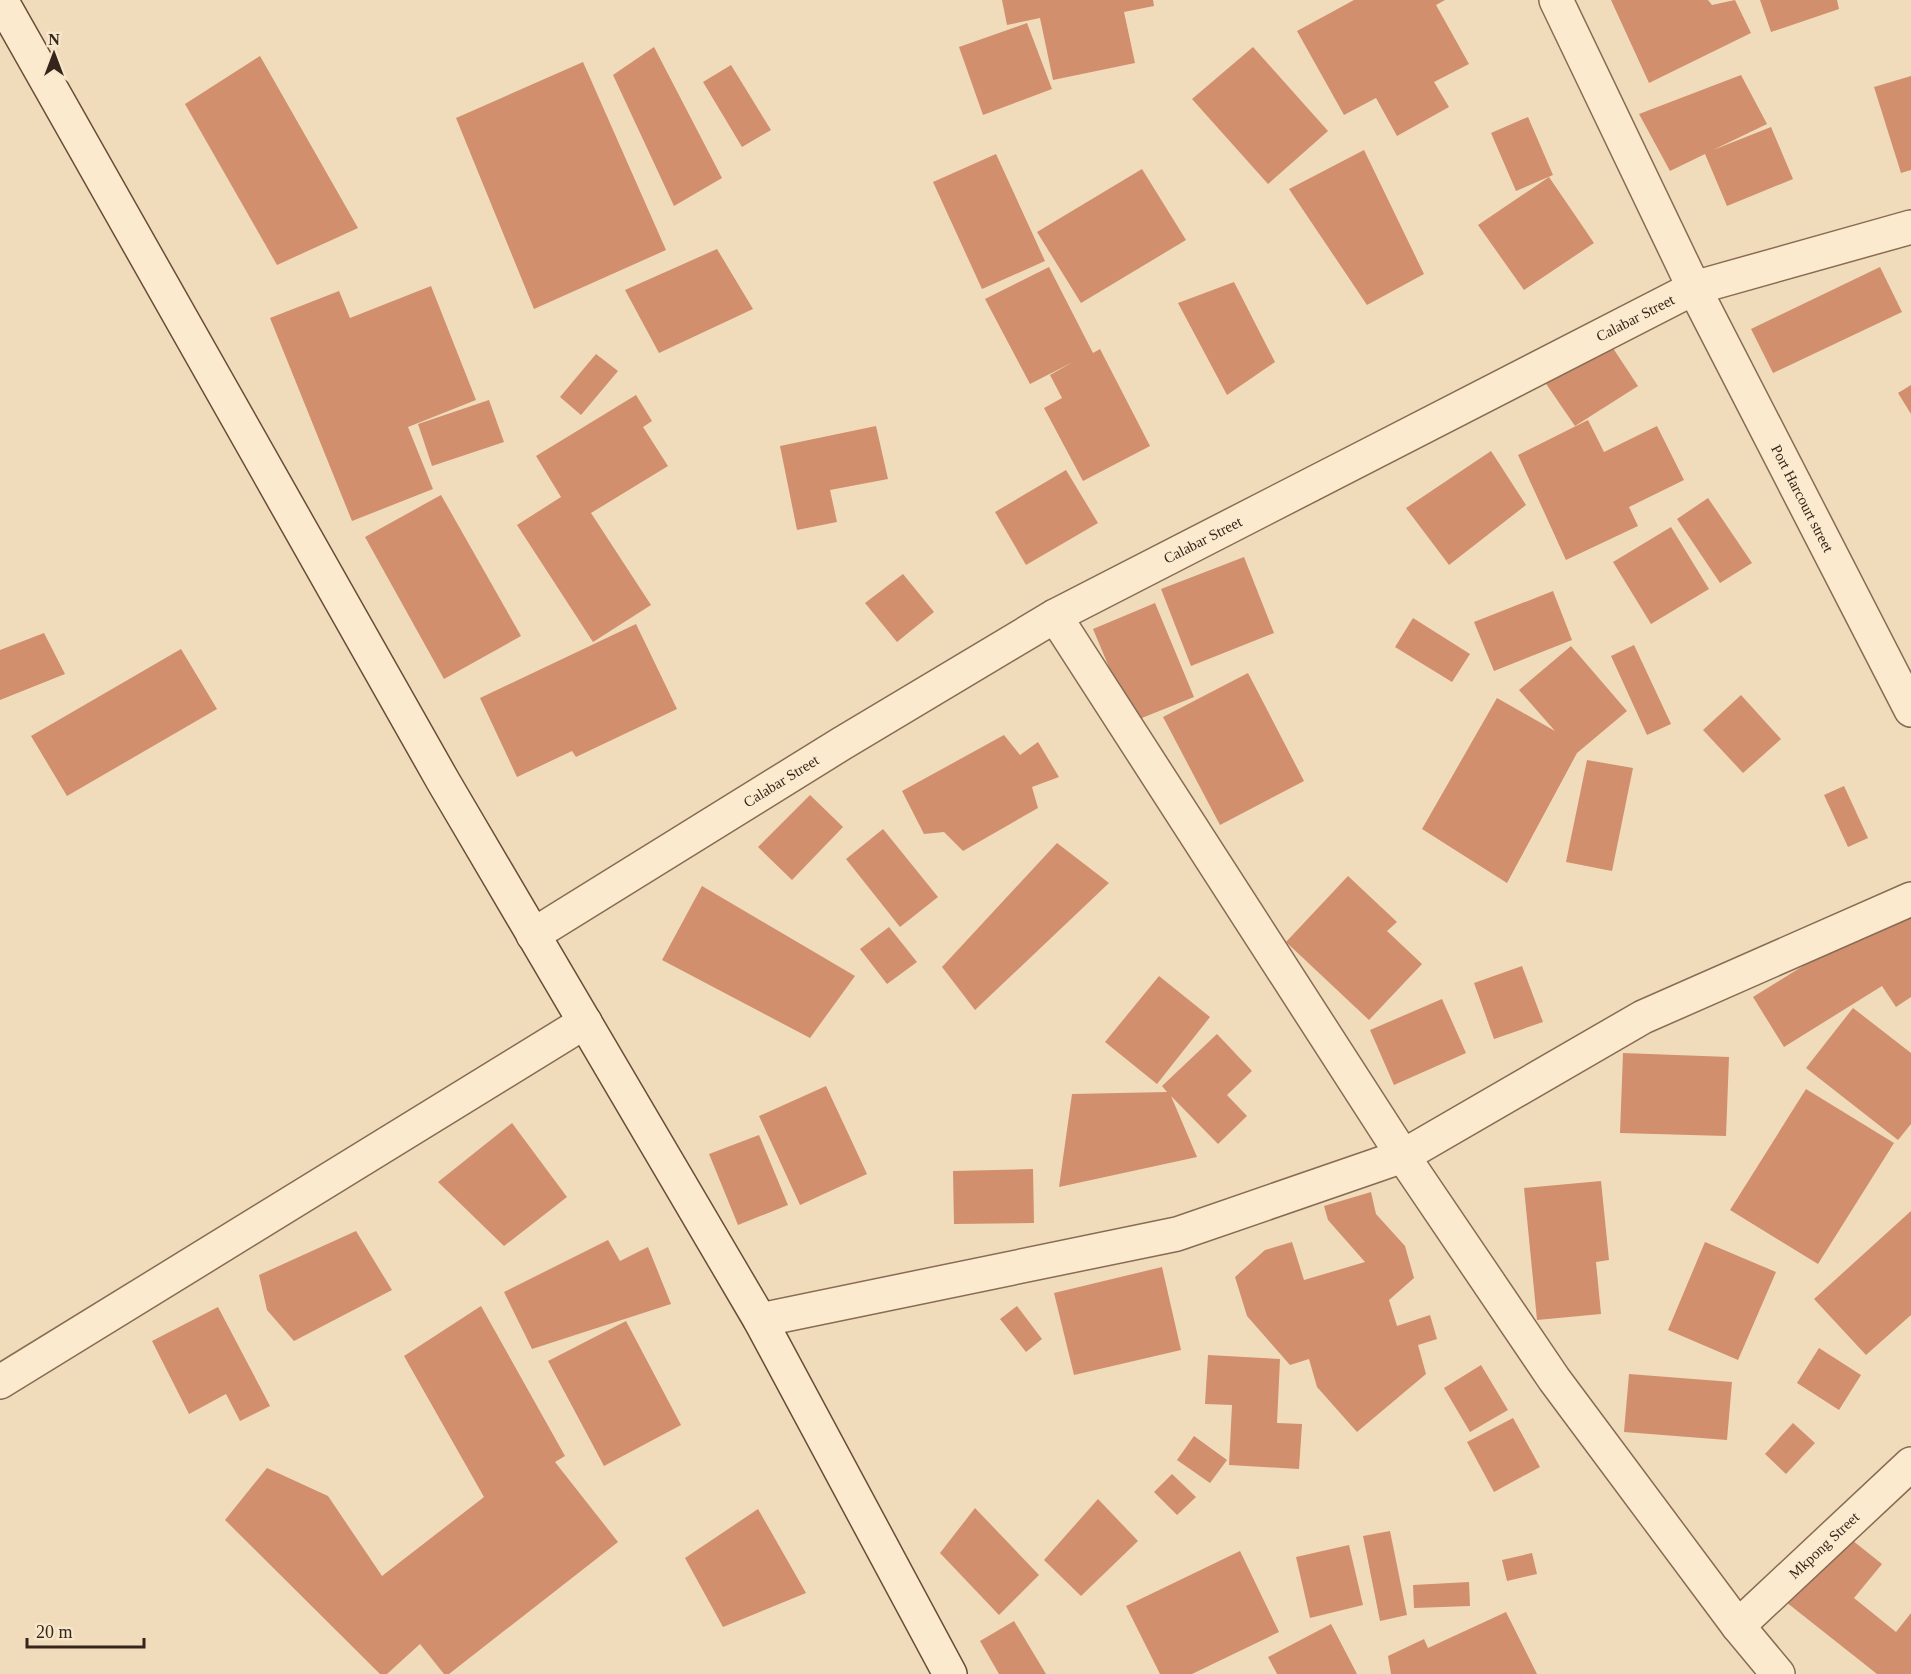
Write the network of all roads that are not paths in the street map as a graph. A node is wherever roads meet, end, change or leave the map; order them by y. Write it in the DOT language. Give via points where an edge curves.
graph roads {
  1 [pos="1,0"];
  2 [pos="1556,0"];
  3 [pos="1911,227"];
  4 [pos="1694,288"];
  5 [pos="1055,616"];
  6 [pos="1911,710"];
  7 [pos="1911,899"];
  8 [pos="534,935"];
  9 [pos="585,1022"];
  10 [pos="1403,1156"];
  11 [pos="760,1320"];
  12 [pos="0,1382"];
  13 [pos="1911,1464"];
  14 [pos="1738,1626"];
  15 [pos="950,1674"];
  16 [pos="1778,1674"];
  1 -- 8 [label="street"];
  2 -- 4 [label="street, Port Harcourt street"];
  3 -- 4 [label="street, Calabar Street"];
  4 -- 5 [label="street, Calabar Street"];
  4 -- 6 [label="street, Port Harcourt street"];
  5 -- 8 [label="street, Calabar Street"];
  5 -- 10 [label="street"];
  7 -- 10 [label="street" via="1643,1017"];
  8 -- 9 [label="street"];
  9 -- 11 [label="street"];
  9 -- 12 [label="street"];
  10 -- 11 [label="street" via="1177,1234"];
  10 -- 14 [label="street" via="1554,1379"];
  11 -- 15 [label="street"];
  13 -- 14 [label="street, Mkpong Street"];
  14 -- 16 [label="street"];
}
